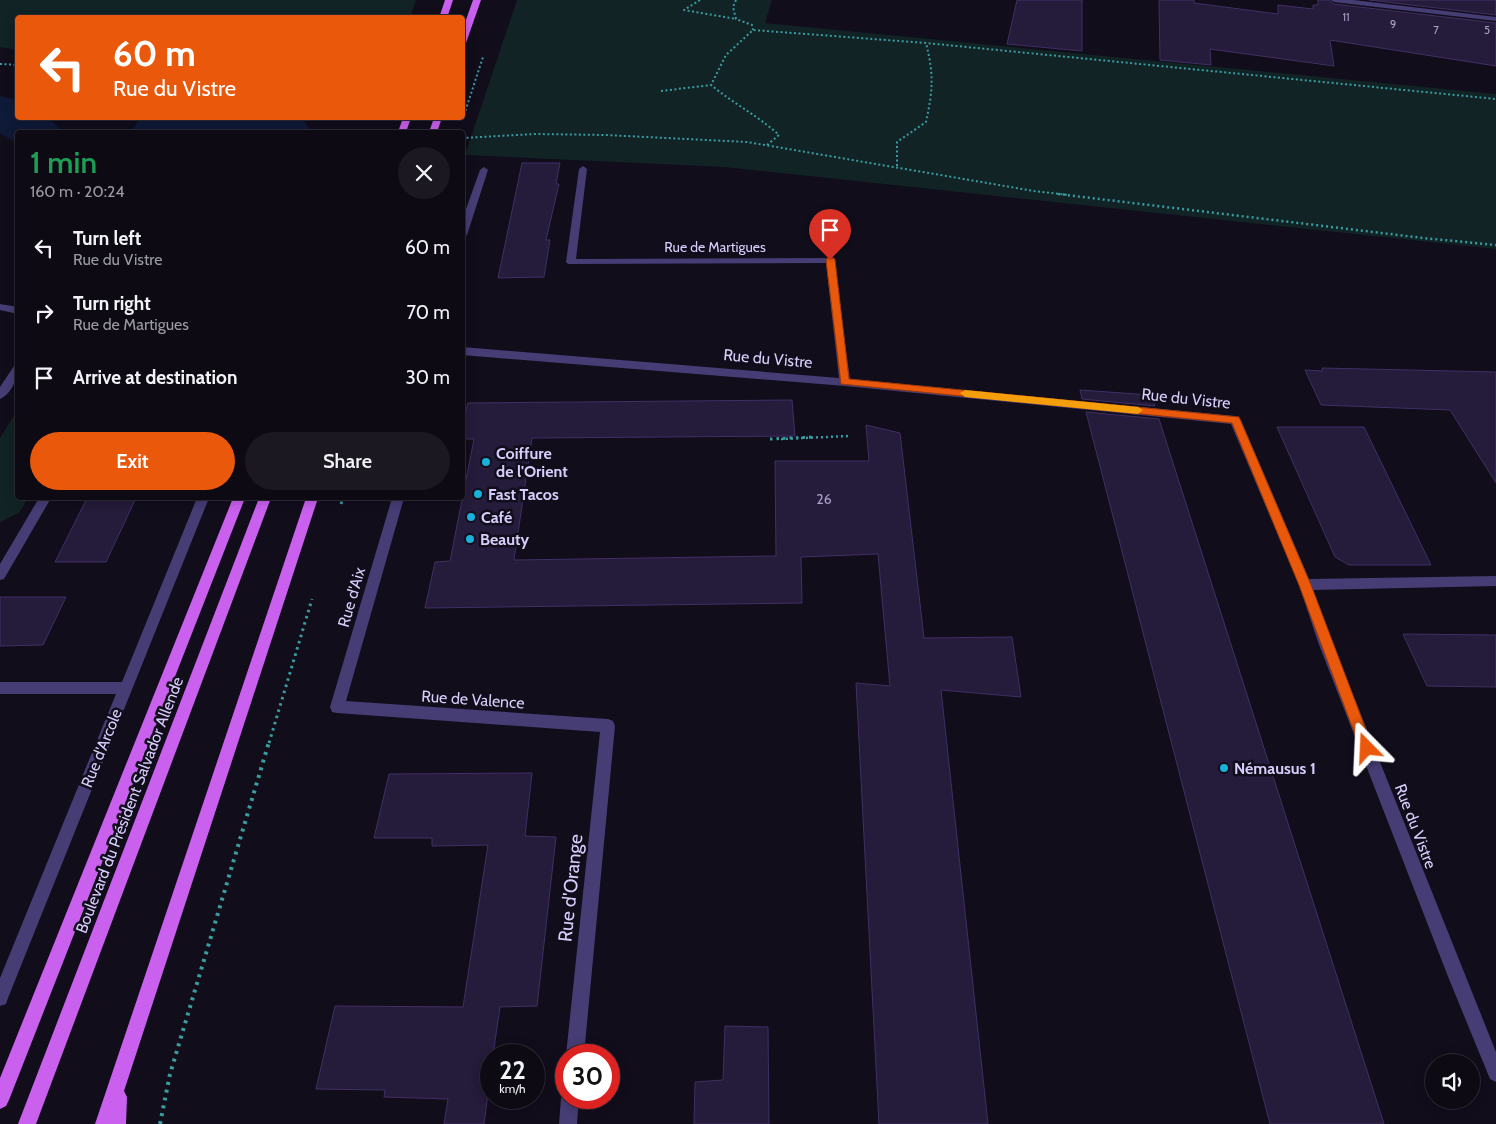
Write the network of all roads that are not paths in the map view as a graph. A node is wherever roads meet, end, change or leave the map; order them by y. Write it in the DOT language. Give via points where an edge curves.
graph roads {
  1 [pos="449,0"];
  2 [pos="477,0"];
  3 [pos="1334,0"];
  4 [pos="444,15"];
  5 [pos="1496,19"];
  6 [pos="465,35"];
  7 [pos="583,169"];
  8 [pos="484,170"];
  9 [pos="465,226"];
  10 [pos="0,307"];
  11 [pos="15,310"];
  12 [pos="465,350"];
  13 [pos="15,373"];
  14 [pos="845,382"];
  15 [pos="0,395"];
  16 [pos="44,500"];
  17 [pos="202,500"];
  18 [pos="238,500"];
  19 [pos="264,500"];
  20 [pos="311,500"];
  21 [pos="397,500"];
  22 [pos="0,575"];
  23 [pos="1496,581"];
  24 [pos="1305,585"];
  25 [pos="0,688"];
  26 [pos="126,688"];
  27 [pos="337,707"];
  28 [pos="608,726"];
  29 [pos="0,998"];
  30 [pos="576,1044"];
  31 [pos="1496,1073"];
  32 [pos="118,1082"];
  33 [pos="0,1100"];
  34 [pos="569,1109"];
  35 [pos="27,1124"];
  36 [pos="104,1124"];
  37 [pos="117,1124"];
  38 [pos="568,1124"];
  1 -- 4 [label="main road"];
  2 -- 6 [label="main road"];
  3 -- 5 [label="street"];
  7 -- 14 [label="street, Rue de Martigues" via="571,262 830,260"];
  8 -- 9 [label="street"];
  10 -- 11 [label="street"];
  12 -- 14 [label="street, Rue du Vistre"];
  13 -- 15 [label="street"];
  14 -- 24 [label="street, Rue du Vistre" via="1235,420"];
  16 -- 22 [label="street"];
  17 -- 26 [label="street, Rue d'Arcole"];
  18 -- 33 [label="main road"];
  19 -- 35 [label="main road, Boulevard du Président Salvador Allende"];
  20 -- 32 [label="main road"];
  21 -- 27 [label="street, Rue d'Aix"];
  23 -- 24 [label="street"];
  24 -- 31 [label="street, Rue du Vistre"];
  25 -- 26 [label="street"];
  26 -- 29 [label="street, Rue d'Arcole"];
  27 -- 28 [label="street, Rue de Valence"];
  28 -- 30 [label="street, Rue d'Orange"];
  32 -- 36 [label="main road"];
  32 -- 37 [label="main road"];
  34 -- 38 [label="street"];
}
